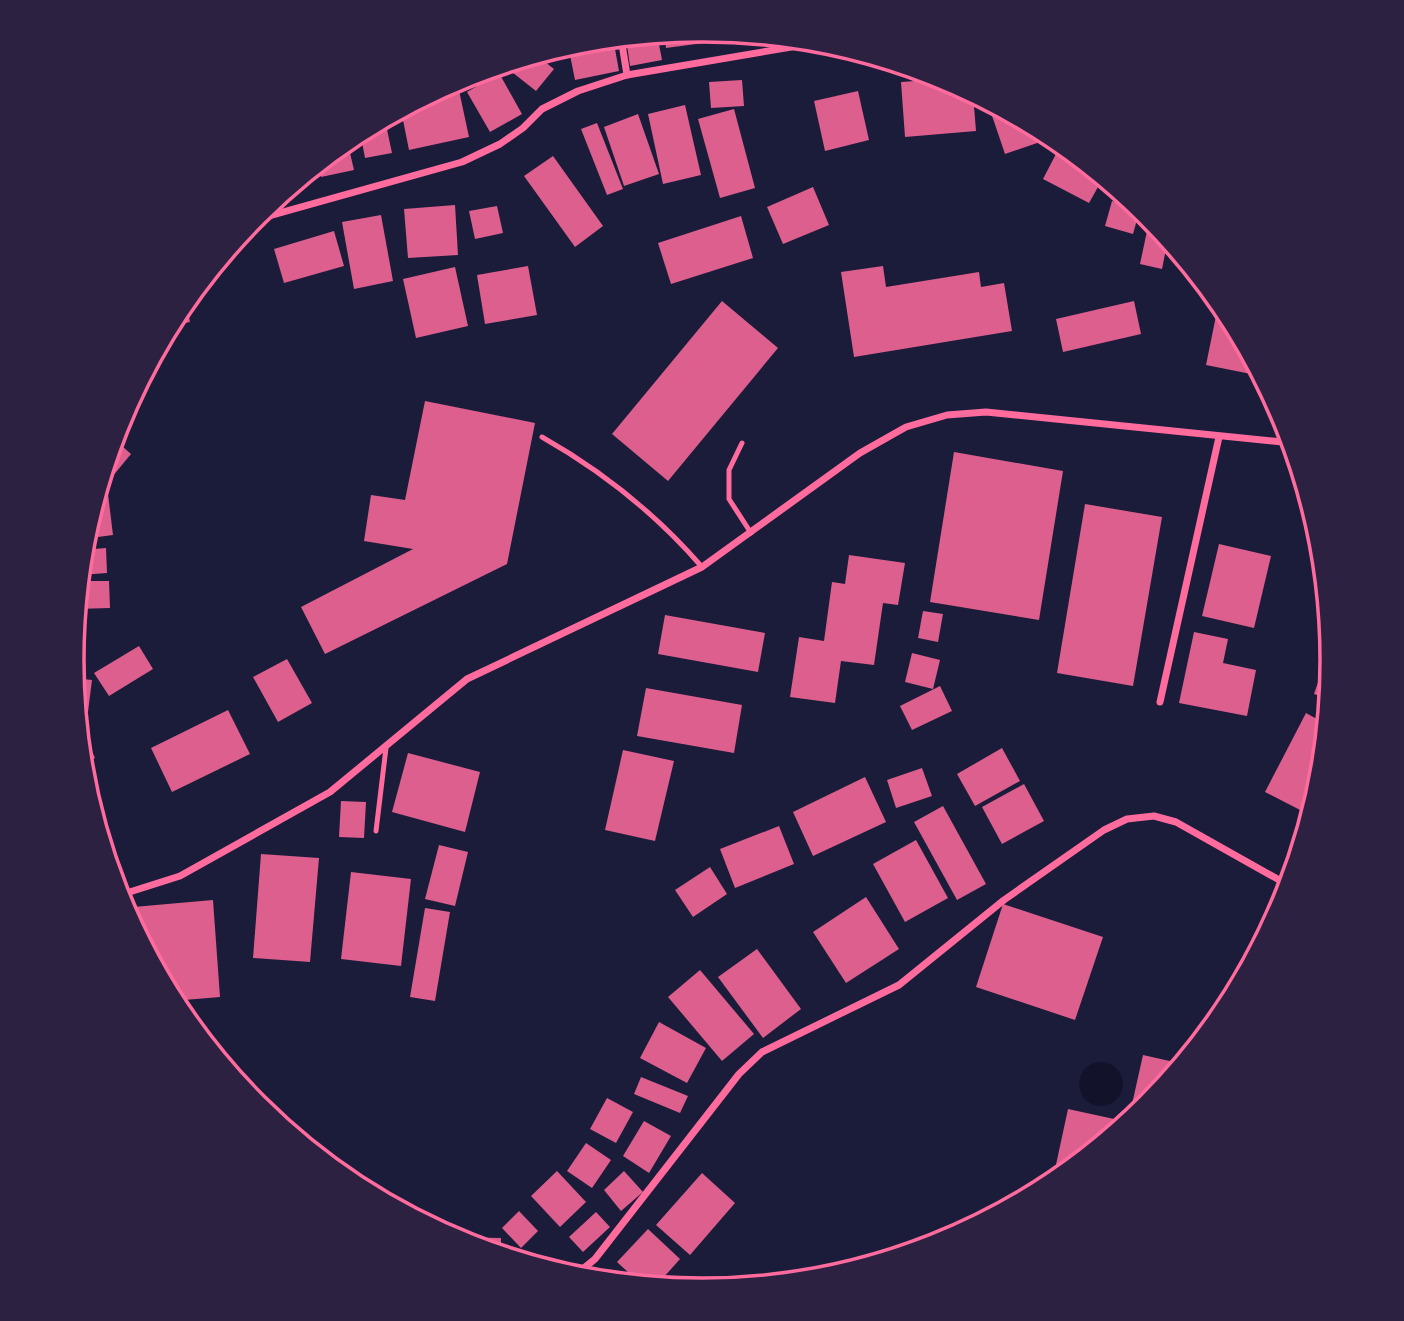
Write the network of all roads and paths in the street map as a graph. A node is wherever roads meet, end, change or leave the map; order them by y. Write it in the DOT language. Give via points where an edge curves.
graph roads {
  1 [pos="622,47"];
  2 [pos="785,47"];
  3 [pos="627,75"];
  4 [pos="275,213"];
  5 [pos="542,437"];
  6 [pos="1219,437"];
  7 [pos="1280,442"];
  8 [pos="742,443"];
  9 [pos="751,533"];
  10 [pos="702,567"];
  11 [pos="1160,702"];
  12 [pos="386,748"];
  13 [pos="376,831"];
  14 [pos="1280,880"];
  15 [pos="129,892"];
  16 [pos="585,1268"];
  1 -- 3 [label="street"];
  2 -- 3 [label="street"];
  3 -- 4 [label="street" via="542,109 500,144 462,162"];
  5 -- 10 [label="lane" via="625,494 672,533"];
  6 -- 7 [label="street"];
  6 -- 9 [label="street" via="986,412 947,415 906,427 860,453"];
  6 -- 11 [label="street"];
  8 -- 9 [label="lane" via="729,470 729,499"];
  9 -- 10 [label="street"];
  10 -- 12 [label="street" via="467,679"];
  12 -- 13 [label="lane"];
  12 -- 15 [label="street" via="330,792 180,876"];
  14 -- 16 [label="street" via="1176,822 1154,816 1127,819 1104,830 1004,900 899,985 762,1052 739,1074"];
}
